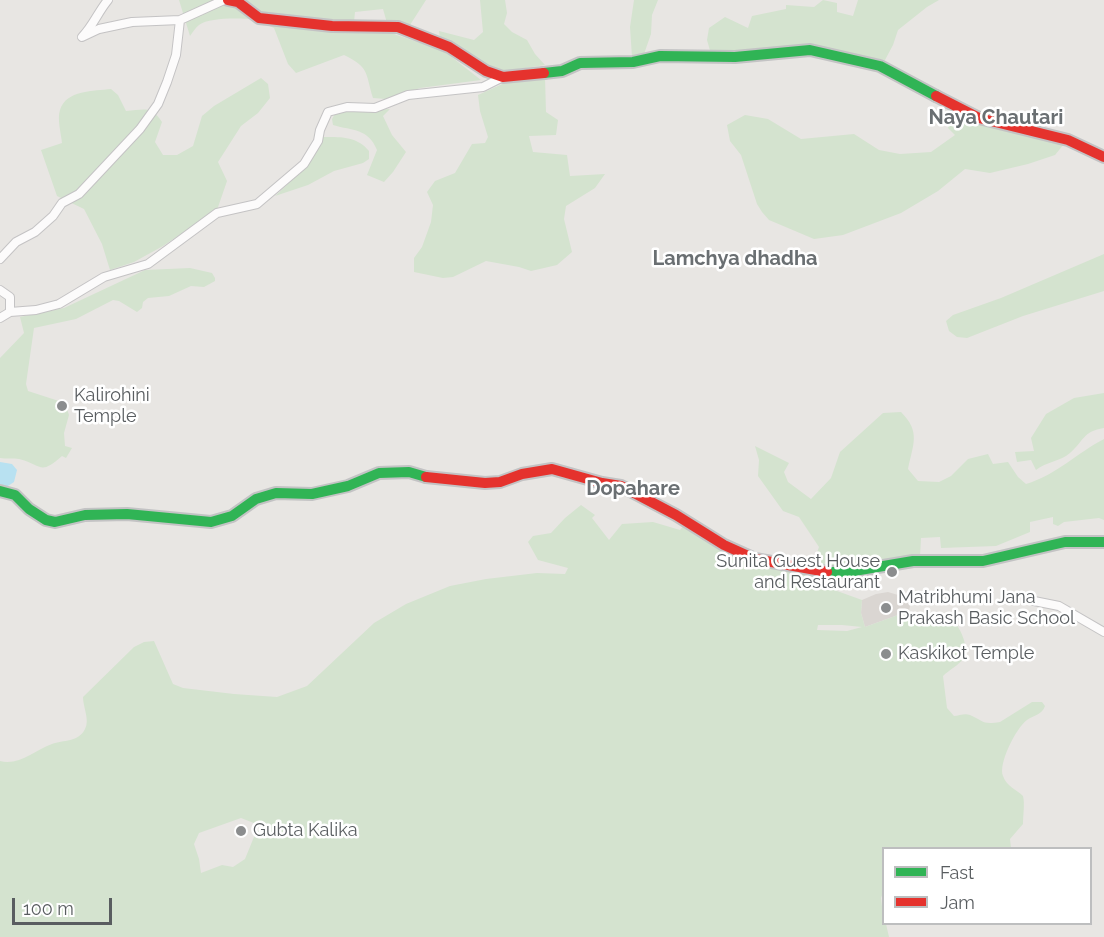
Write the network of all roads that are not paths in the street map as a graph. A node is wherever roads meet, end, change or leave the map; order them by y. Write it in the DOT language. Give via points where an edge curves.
graph roads {
  1 [pos="108,0"];
  2 [pos="224,0"];
  3 [pos="228,0"];
  4 [pos="180,20"];
  5 [pos="503,76"];
  6 [pos="1104,157"];
  7 [pos="0,259"];
  8 [pos="0,290"];
  9 [pos="10,312"];
  10 [pos="0,318"];
  11 [pos="0,491"];
  12 [pos="1104,542"];
  13 [pos="1026,597"];
  14 [pos="1104,632"];
  1 -- 4 [label="street" via="92,28 82,37 132,22"];
  2 -- 4 [label="street"];
  3 -- 5 [label="street" via="238,2 259,18 332,26 398,27 449,47 486,71"];
  4 -- 7 [label="street" via="176,55 167,82 158,104 140,129 79,194 62,203 53,216 16,242"];
  5 -- 6 [label="street" via="562,71 580,63 633,62 660,56 735,57 810,50 880,66 979,118 1068,141"];
  5 -- 9 [label="street" via="483,87 408,96 375,108 328,112 318,141 304,164 257,204 217,213 148,264 104,277 59,304"];
  8 -- 9 [label="street" via="10,297"];
  9 -- 10 [label="street"];
  11 -- 12 [label="street" via="15,495 29,509 55,522 85,515 127,514 211,522 232,516 267,495 322,492 379,473 403,472 485,483 552,469 621,486 755,559 819,572 848,572 913,561 983,561 1065,542"];
  13 -- 14 [label="street" via="1059,606"];
}
